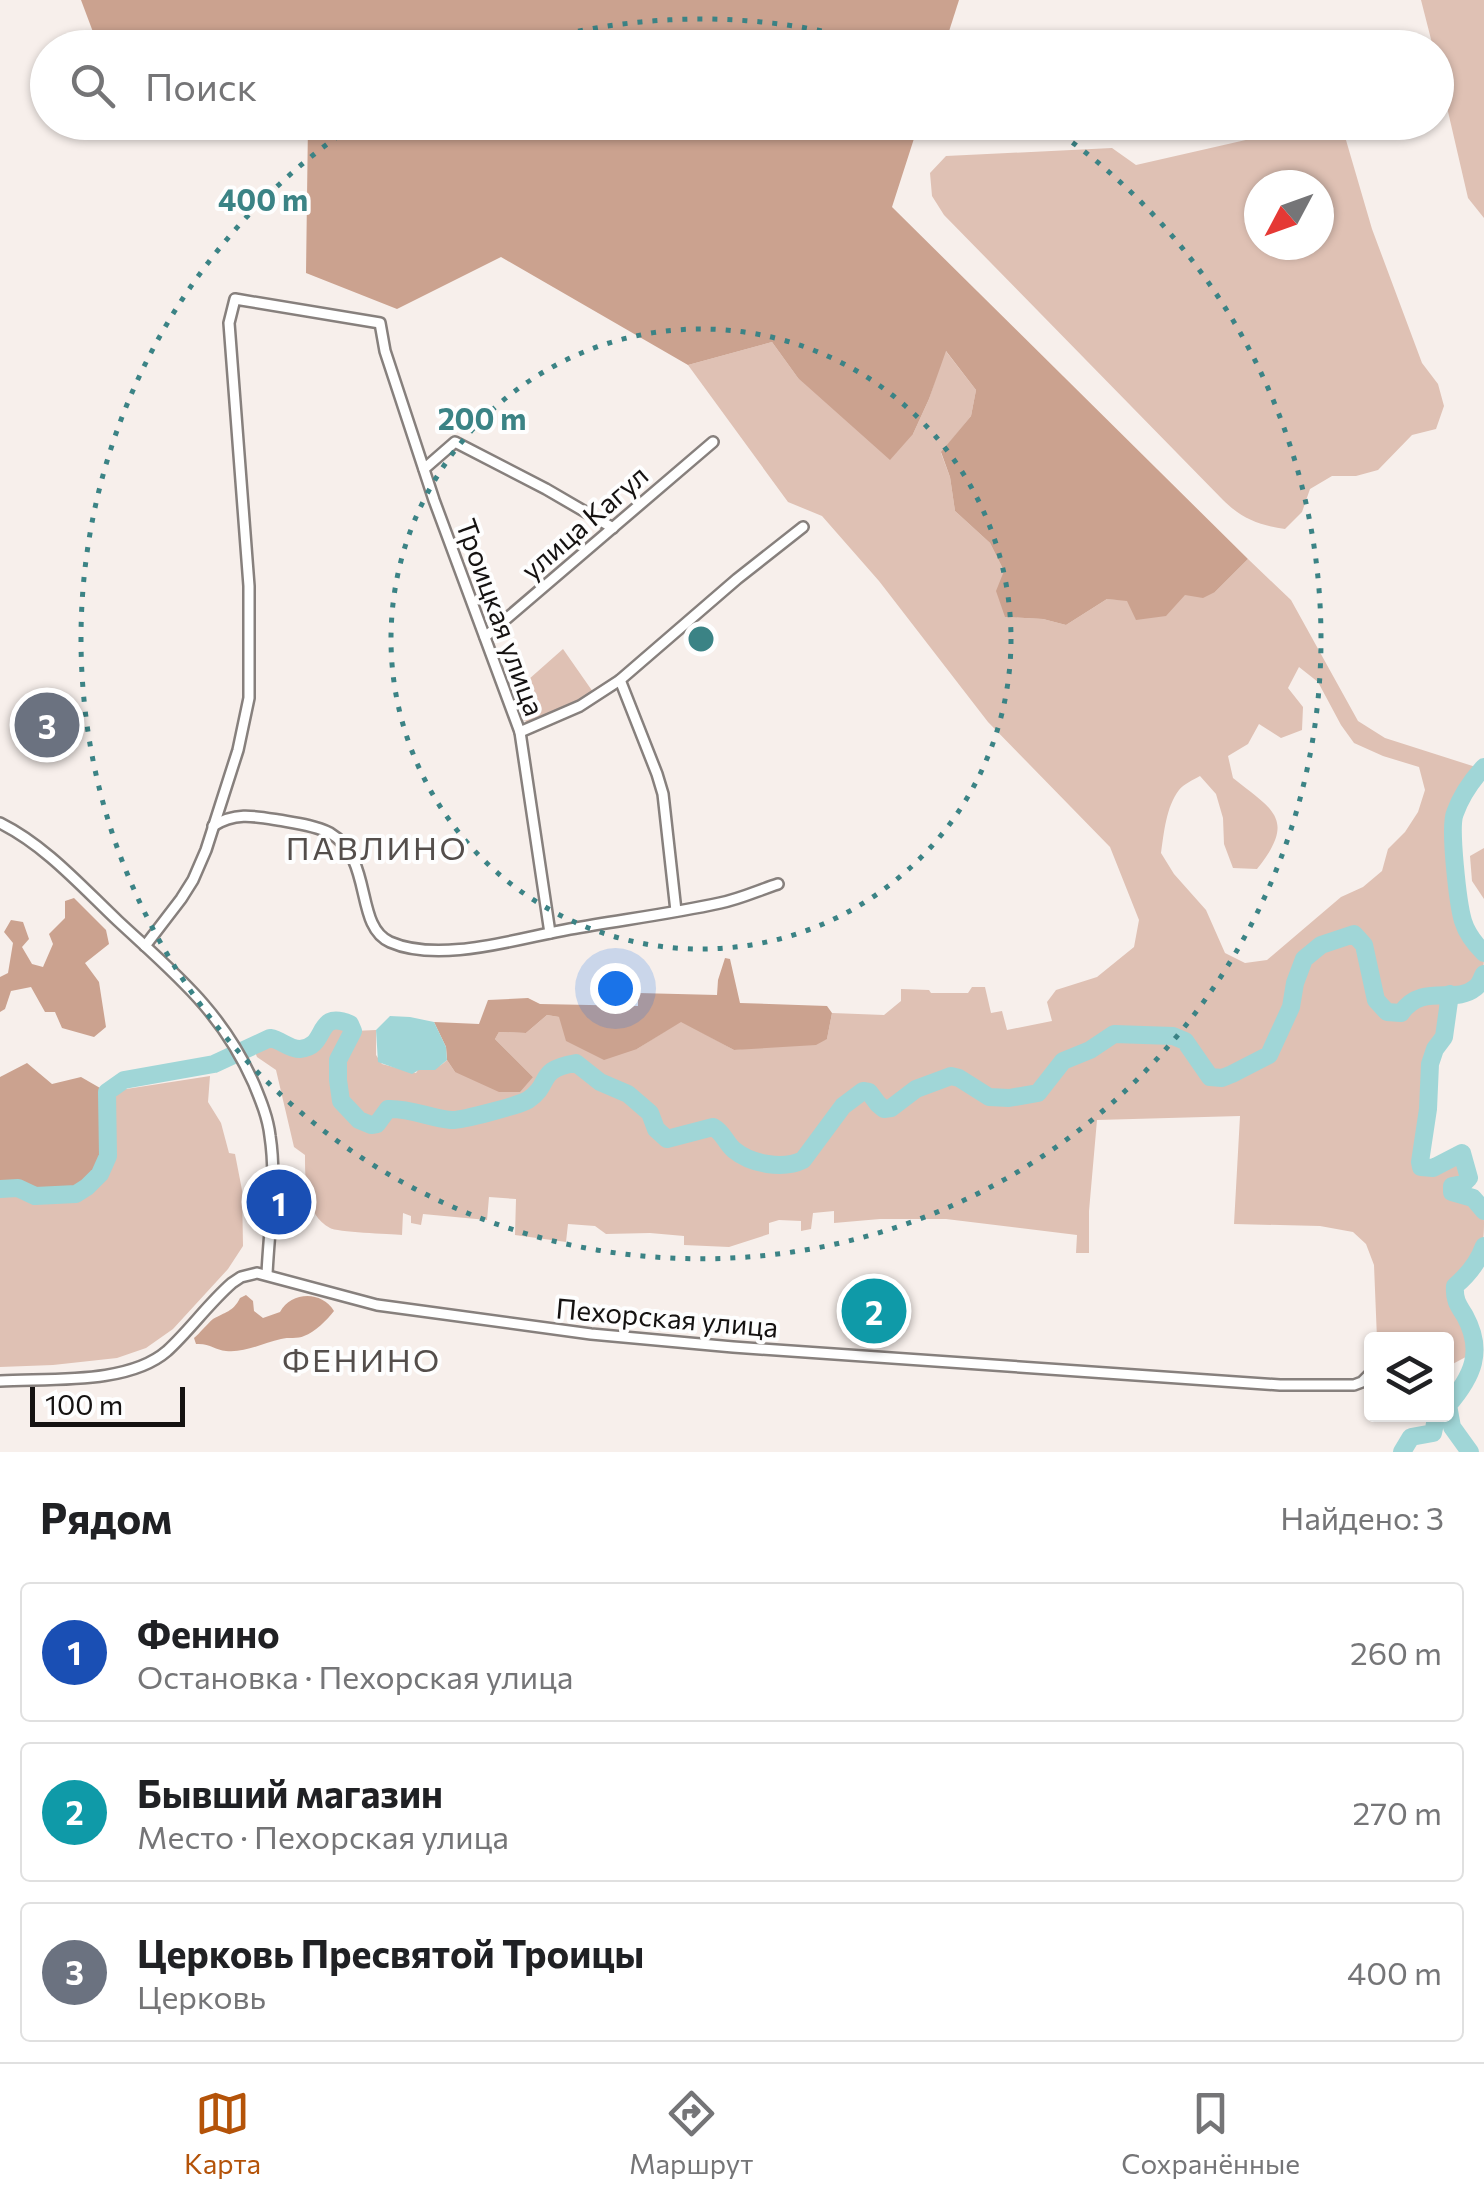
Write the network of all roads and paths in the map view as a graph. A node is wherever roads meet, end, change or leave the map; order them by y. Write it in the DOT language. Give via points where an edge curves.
graph roads {
  1 [pos="712,442"];
  2 [pos="424,469"];
  3 [pos="803,526"];
  4 [pos="614,528"];
  5 [pos="485,637"];
  6 [pos="620,680"];
  7 [pos="520,732"];
  8 [pos="0,824"];
  9 [pos="212,826"];
  10 [pos="778,884"];
  11 [pos="676,911"];
  12 [pos="550,933"];
  13 [pos="145,946"];
  14 [pos="267,1274"];
  15 [pos="1364,1380"];
  16 [pos="0,1381"];
  1 -- 4 [label="street, улица Кагул"];
  2 -- 4 [label="street" via="455,442"];
  2 -- 5 [label="street, Троицкая улица"];
  2 -- 9 [label="street, Троицкая улица" via="380,324 235,299 230,314 251,664 245,726"];
  3 -- 6 [label="street"];
  4 -- 5 [label="street, улица Кагул"];
  5 -- 7 [label="street, Троицкая улица"];
  6 -- 7 [label="street"];
  6 -- 11 [label="street" via="663,794"];
  7 -- 12 [label="street, Троицкая улица"];
  8 -- 13 [label="street" via="54,861"];
  9 -- 12 [label="street" via="228,816 258,816 334,836 356,861 375,928 393,943 440,950"];
  9 -- 13 [label="street" via="193,880"];
  10 -- 11 [label="street"];
  11 -- 12 [label="street"];
  13 -- 14 [label="street" via="208,1007 262,1103 272,1170"];
  14 -- 15 [label="street, Пехорская улица" via="377,1305 609,1336 1280,1385"];
  14 -- 16 [label="street" via="232,1283 153,1361 106,1374"];
}
